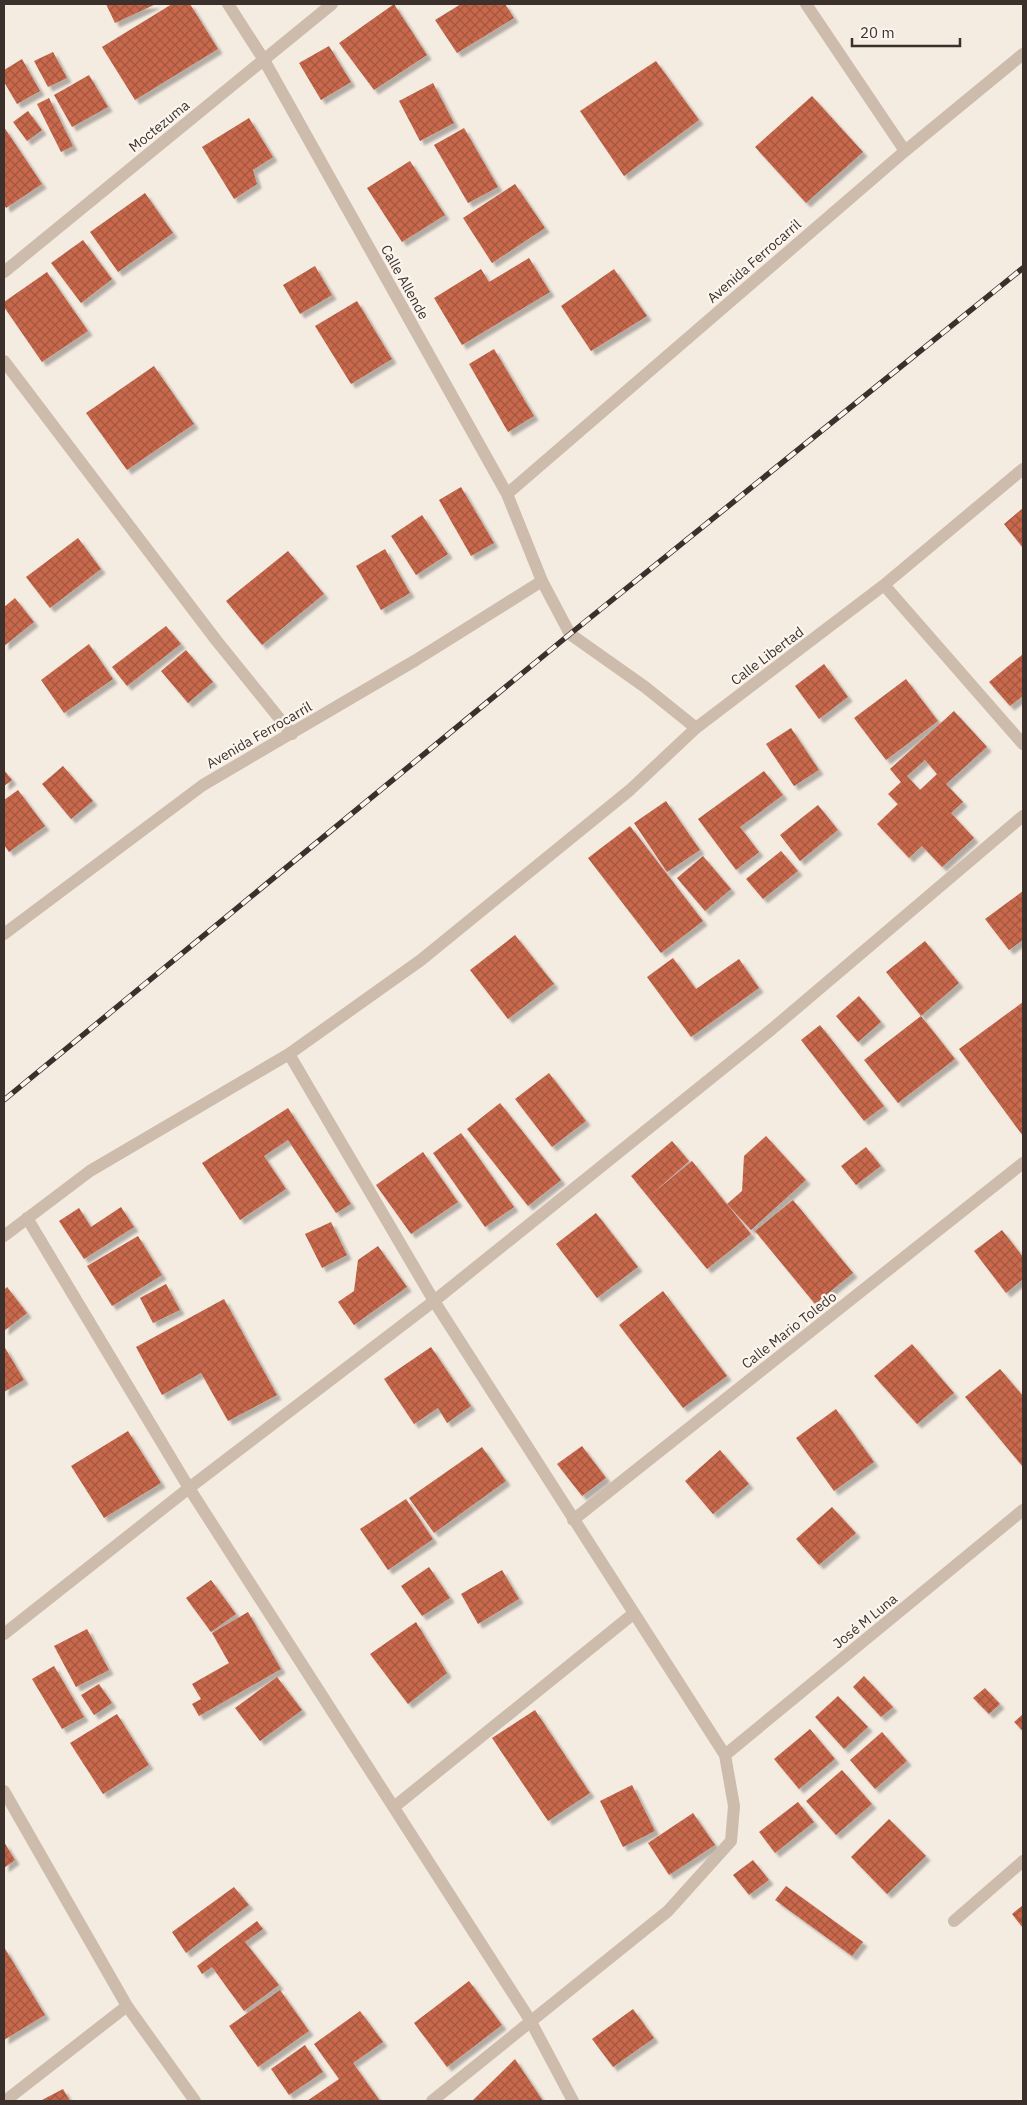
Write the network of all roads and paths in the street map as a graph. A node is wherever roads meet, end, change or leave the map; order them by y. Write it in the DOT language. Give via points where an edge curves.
graph roads {
  1 [pos="228,4"];
  2 [pos="332,4"];
  3 [pos="806,4"];
  4 [pos="1023,54"];
  5 [pos="264,60"];
  6 [pos="904,151"];
  7 [pos="4,272"];
  8 [pos="4,362"];
  9 [pos="1023,470"];
  10 [pos="507,494"];
  11 [pos="542,581"];
  12 [pos="884,586"];
  13 [pos="696,728"];
  14 [pos="292,734"];
  15 [pos="1023,744"];
  16 [pos="1023,816"];
  17 [pos="4,934"];
  18 [pos="289,1054"];
  19 [pos="1023,1164"];
  20 [pos="27,1218"];
  21 [pos="4,1236"];
  22 [pos="434,1301"];
  23 [pos="189,1488"];
  24 [pos="1023,1510"];
  25 [pos="573,1520"];
  26 [pos="633,1614"];
  27 [pos="4,1634"];
  28 [pos="725,1755"];
  29 [pos="4,1791"];
  30 [pos="394,1807"];
  31 [pos="1023,1861"];
  32 [pos="954,1921"];
  33 [pos="127,2006"];
  34 [pos="530,2020"];
  35 [pos="5,2101"];
  36 [pos="195,2101"];
  37 [pos="432,2101"];
  38 [pos="573,2101"];
  1 -- 5 [label="street, Calle Allende"];
  2 -- 5 [label="street, Moctezuma"];
  3 -- 6 [label="street"];
  4 -- 6 [label="street, Avenida Ferrocarril"];
  5 -- 7 [label="street, Moctezuma"];
  5 -- 10 [label="street, Calle Allende"];
  6 -- 10 [label="street, Avenida Ferrocarril"];
  8 -- 14 [label="street" via="216,640"];
  9 -- 12 [label="street, Calle Libertad"];
  10 -- 11 [label="street, Calle Allende"];
  11 -- 13 [label="street" via="570,634"];
  11 -- 14 [label="street, Avenida Ferrocarril"];
  12 -- 13 [label="street, Calle Libertad"];
  12 -- 15 [label="street"];
  13 -- 18 [label="street, Calle Libertad" via="630,790 421,960"];
  14 -- 17 [label="street, Avenida Ferrocarril" via="203,785"];
  16 -- 22 [label="street" via="772,1029"];
  18 -- 20 [label="street, Calle Libertad" via="90,1171"];
  18 -- 22 [label="street"];
  19 -- 25 [label="street, Calle Mario Toledo"];
  20 -- 21 [label="street, Calle Libertad"];
  20 -- 23 [label="street"];
  22 -- 23 [label="street"];
  22 -- 25 [label="street"];
  23 -- 27 [label="street"];
  23 -- 30 [label="street"];
  24 -- 28 [label="street, José M Luna"];
  25 -- 26 [label="street"];
  26 -- 28 [label="street"];
  26 -- 30 [label="street"];
  28 -- 34 [label="street" via="734,1806 731,1841 668,1911"];
  29 -- 33 [label="street"];
  30 -- 34 [label="street"];
  31 -- 32 [label="street"];
  33 -- 35 [label="street"];
  33 -- 36 [label="street"];
  34 -- 37 [label="street"];
  34 -- 38 [label="street"];
}
